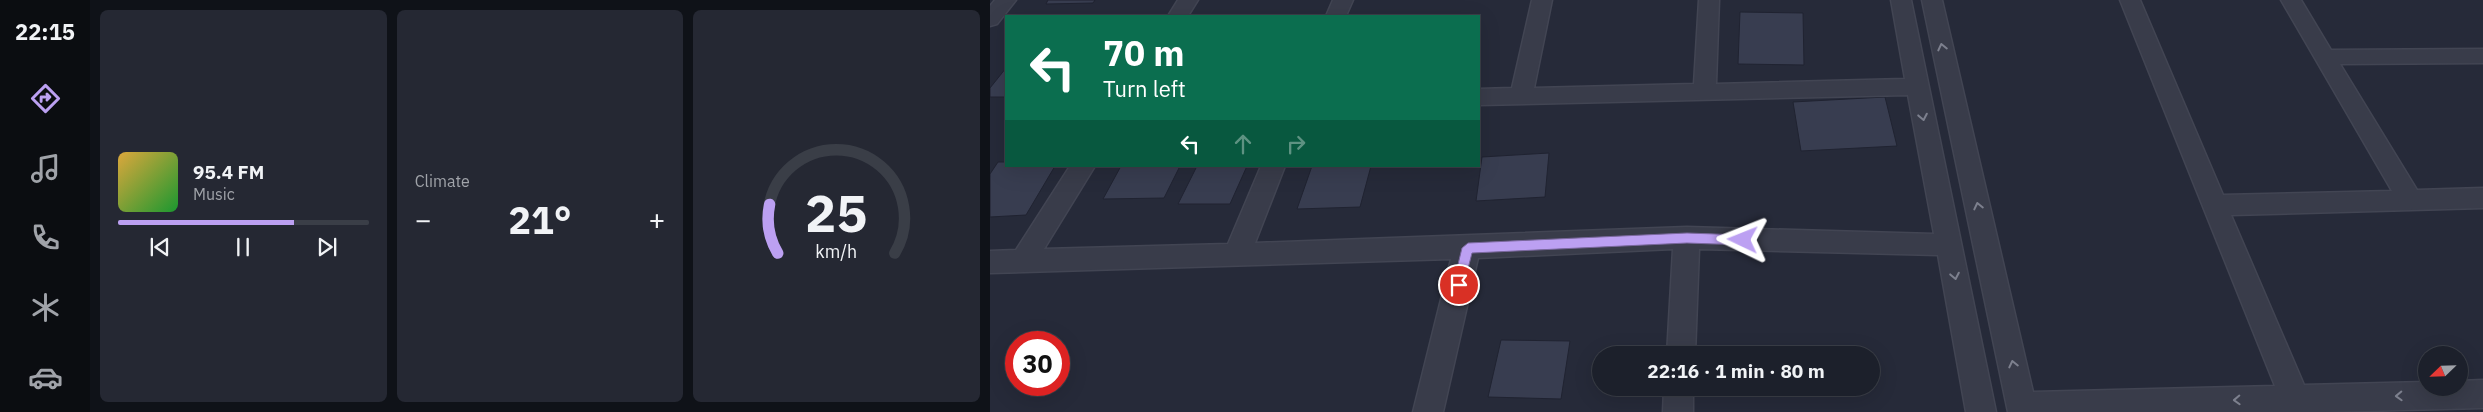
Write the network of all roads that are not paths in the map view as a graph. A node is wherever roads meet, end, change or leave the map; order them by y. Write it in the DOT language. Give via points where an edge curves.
graph roads {
  1 [pos="1006,0"];
  2 [pos="1188,0"];
  3 [pos="1343,0"];
  4 [pos="1542,0"];
  5 [pos="1709,0"];
  6 [pos="1901,0"];
  7 [pos="1932,0"];
  8 [pos="2130,0"];
  9 [pos="2291,0"];
  10 [pos="1179,15"];
  11 [pos="1336,15"];
  12 [pos="990,19"];
  13 [pos="2483,56"];
  14 [pos="2325,57"];
  15 [pos="1918,87"];
  16 [pos="1705,92"];
  17 [pos="1521,96"];
  18 [pos="1480,97"];
  19 [pos="1082,167"];
  20 [pos="1273,167"];
  21 [pos="2483,198"];
  22 [pos="2410,200"];
  23 [pos="2215,205"];
  24 [pos="1687,238"];
  25 [pos="1948,245"];
  26 [pos="1468,248"];
  27 [pos="1237,255"];
  28 [pos="1024,261"];
  29 [pos="990,262"];
  30 [pos="1681,346"];
  31 [pos="2483,394"];
  32 [pos="1679,396"];
  33 [pos="2295,399"];
  34 [pos="2023,409"];
  35 [pos="1428,412"];
  36 [pos="1678,412"];
  37 [pos="1981,412"];
  1 -- 12 [label="street"];
  2 -- 10 [label="street"];
  3 -- 11 [label="street"];
  4 -- 17 [label="street"];
  5 -- 16 [label="street"];
  6 -- 15 [label="street"];
  34 -- 7 [label="street, one-way"];
  8 -- 23 [label="street"];
  9 -- 14 [label="street"];
  13 -- 14 [label="street"];
  14 -- 22 [label="street"];
  15 -- 16 [label="street"];
  15 -- 25 [label="street, one-way"];
  16 -- 17 [label="street"];
  17 -- 18 [label="street"];
  19 -- 28 [label="street"];
  20 -- 27 [label="street"];
  21 -- 22 [label="street"];
  22 -- 23 [label="street"];
  23 -- 33 [label="street"];
  24 -- 25 [label="street"];
  24 -- 26 [label="street"];
  24 -- 30 [label="street"];
  25 -- 37 [label="street, one-way"];
  26 -- 27 [label="street"];
  26 -- 35 [label="street"];
  27 -- 28 [label="street"];
  28 -- 29 [label="street"];
  31 -- 33 [label="street, one-way"];
  32 -- 36 [label="street"];
  33 -- 34 [label="street, one-way"];
}
